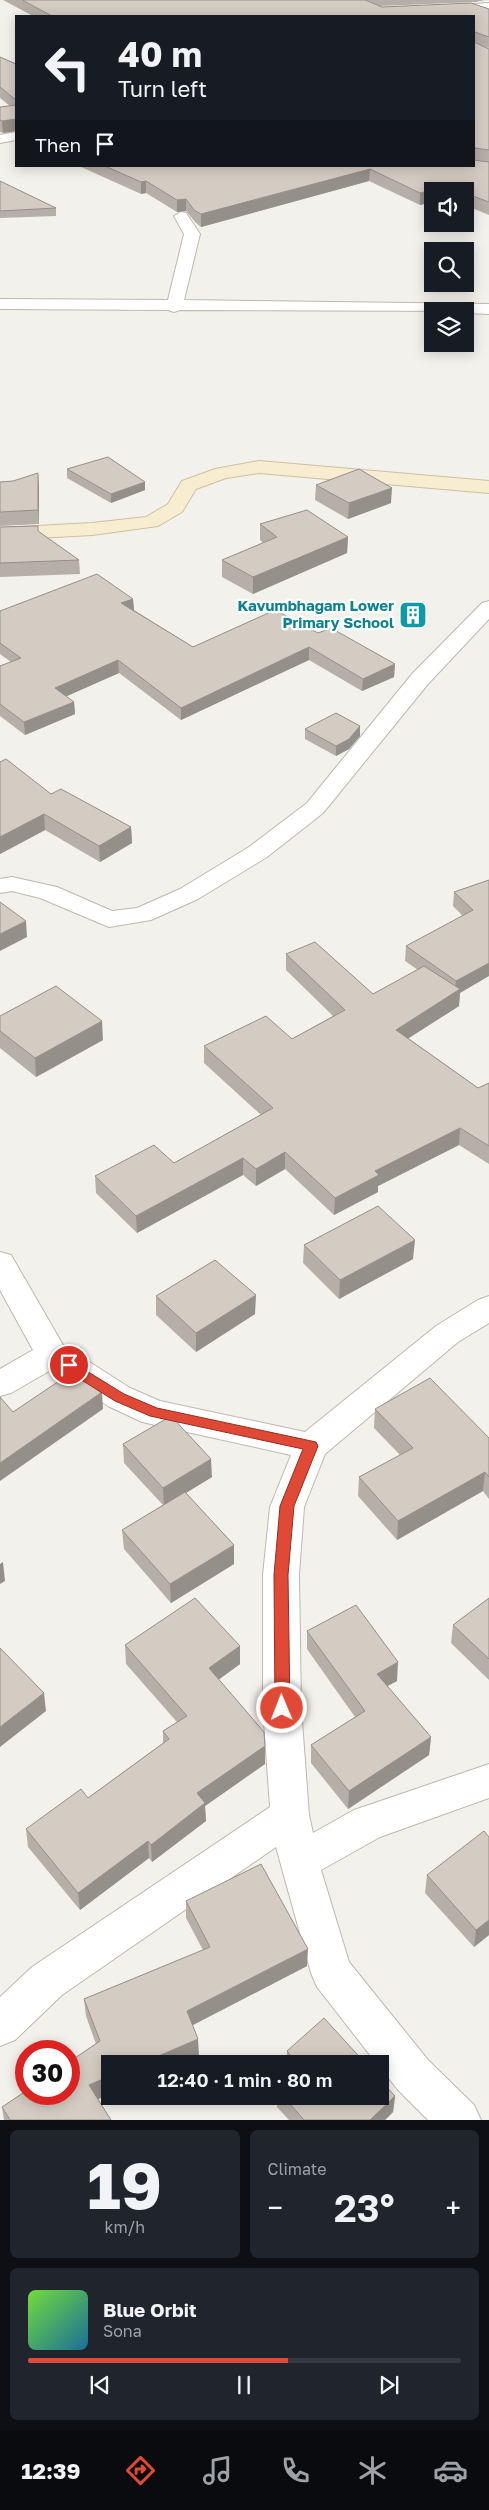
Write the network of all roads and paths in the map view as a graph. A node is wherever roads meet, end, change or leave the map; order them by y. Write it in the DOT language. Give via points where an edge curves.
graph roads {
  1 [pos="489,7"];
  2 [pos="435,11"];
  3 [pos="15,136"];
  4 [pos="0,139"];
  5 [pos="181,216"];
  6 [pos="0,304"];
  7 [pos="174,307"];
  8 [pos="489,309"];
  9 [pos="489,487"];
  10 [pos="0,534"];
  11 [pos="489,607"];
  12 [pos="0,886"];
  13 [pos="0,1263"];
  14 [pos="489,1308"];
  15 [pos="52,1354"];
  16 [pos="0,1384"];
  17 [pos="311,1446"];
  18 [pos="489,1781"];
  19 [pos="290,1815"];
  20 [pos="299,1862"];
  21 [pos="0,2026"];
  22 [pos="459,2120"];
  1 -- 2 [label="street"];
  3 -- 4 [label="street"];
  5 -- 7 [label="street" via="192,234"];
  6 -- 7 [label="street"];
  7 -- 8 [label="street"];
  9 -- 10 [label="street" via="259,467 222,473 189,485 175,508 151,522"];
  11 -- 12 [label="street" via="420,679 315,808 258,852 189,894 142,915 109,919 48,892 12,884"];
  13 -- 15 [label="street"];
  14 -- 17 [label="street" via="447,1334"];
  15 -- 16 [label="street"];
  15 -- 17 [label="street" via="120,1397 154,1413"];
  17 -- 19 [label="street" via="287,1506 281,1575 282,1708"];
  18 -- 20 [label="street" via="368,1823"];
  19 -- 20 [label="street"];
  19 -- 21 [label="street" via="47,1981"];
  20 -- 22 [label="street" via="332,1973 413,2075"];
}
